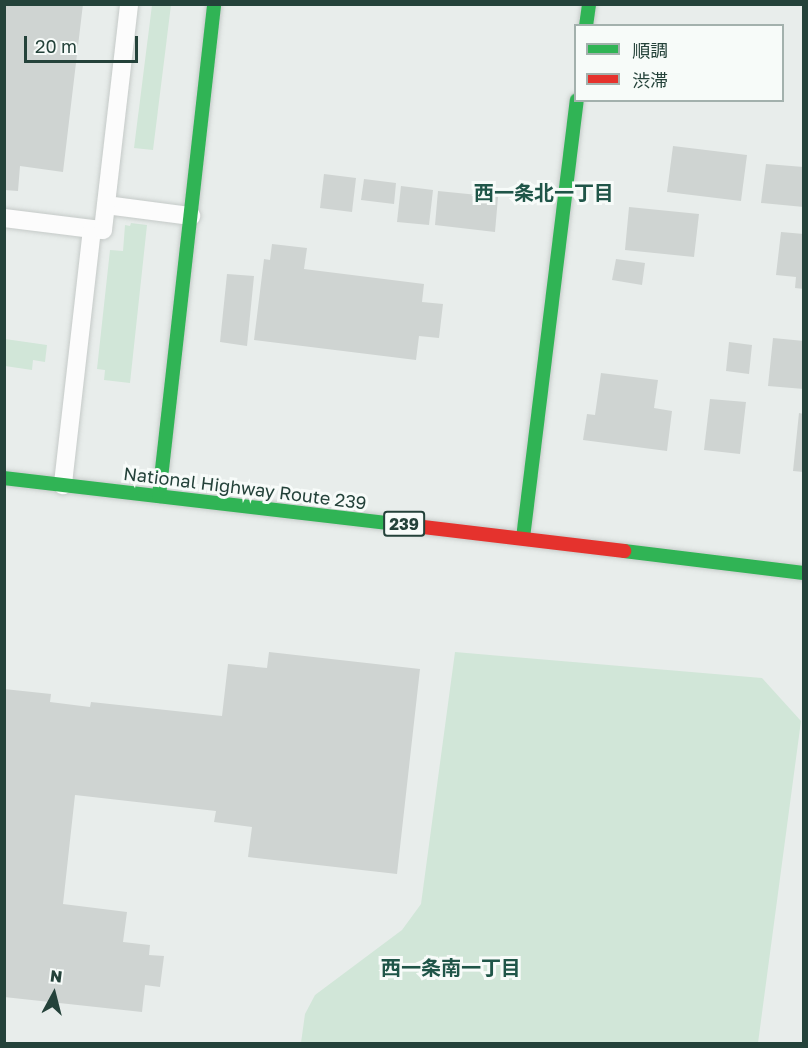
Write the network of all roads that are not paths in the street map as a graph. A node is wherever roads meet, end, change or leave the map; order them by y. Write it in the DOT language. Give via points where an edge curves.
graph roads {
  1 [pos="129,4"];
  2 [pos="214,4"];
  3 [pos="589,4"];
  4 [pos="586,24"];
  5 [pos="577,102"];
  6 [pos="106,205"];
  7 [pos="191,216"];
  8 [pos="4,218"];
  9 [pos="92,229"];
  10 [pos="4,478"];
  11 [pos="63,485"];
  12 [pos="159,496"];
  13 [pos="523,538"];
  14 [pos="804,573"];
  1 -- 6 [label="lane"];
  2 -- 7 [label="main road"];
  3 -- 4 [label="main road"];
  5 -- 13 [label="main road"];
  6 -- 7 [label="lane"];
  6 -- 9 [label="lane" via="103,230"];
  7 -- 12 [label="main road"];
  8 -- 9 [label="lane"];
  9 -- 11 [label="lane"];
  10 -- 11 [label="main road, National Highway Route 239 / 239"];
  11 -- 12 [label="main road, National Highway Route 239 / 239"];
  12 -- 13 [label="main road, National Highway Route 239 / 239"];
  13 -- 14 [label="main road, National Highway Route 239 / 239"];
}
